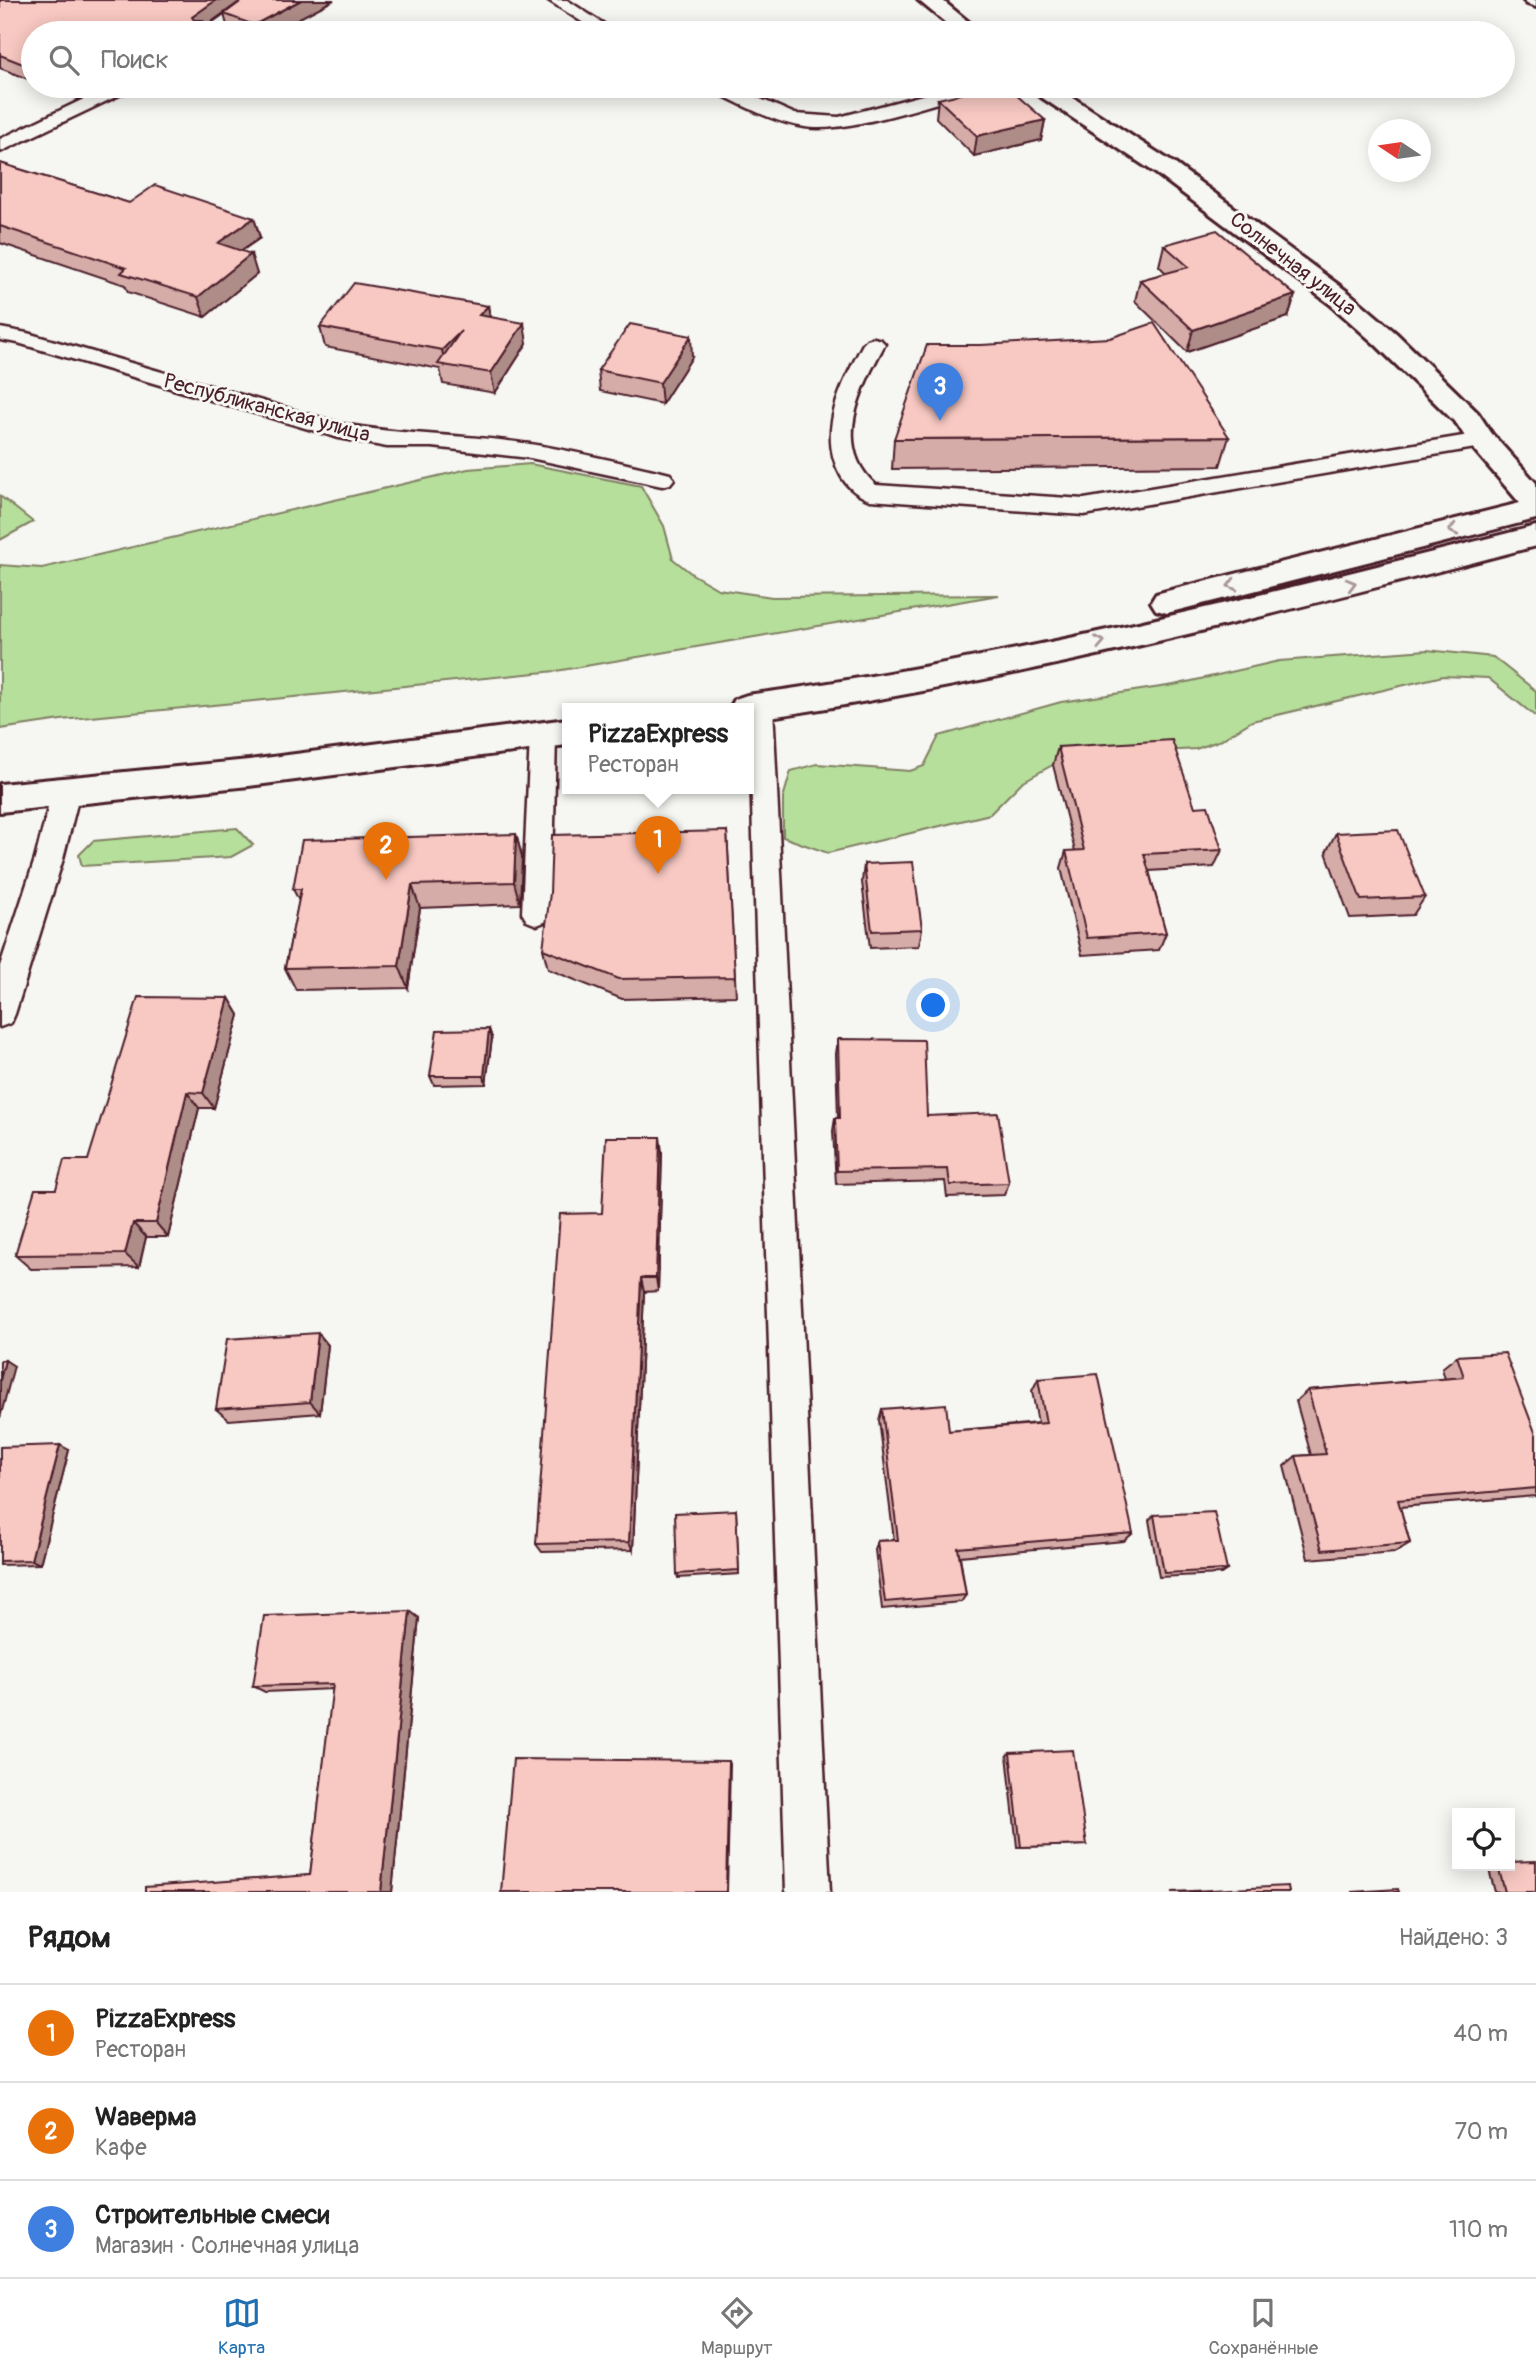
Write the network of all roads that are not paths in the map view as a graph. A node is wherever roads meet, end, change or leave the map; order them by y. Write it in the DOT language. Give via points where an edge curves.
graph roads {
  1 [pos="257,0"];
  2 [pos="556,0"];
  3 [pos="929,0"];
  4 [pos="225,21"];
  5 [pos="590,21"];
  6 [pos="956,21"];
  7 [pos="99,98"];
  8 [pos="744,98"];
  9 [pos="930,98"];
  10 [pos="1058,98"];
  11 [pos="0,146"];
  12 [pos="0,334"];
  13 [pos="874,344"];
  14 [pos="1480,440"];
  15 [pos="662,480"];
  16 [pos="1533,519"];
  17 [pos="758,706"];
  18 [pos="555,734"];
  19 [pos="66,792"];
  20 [pos="0,798"];
  21 [pos="537,913"];
  22 [pos="0,1014"];
  23 [pos="808,1892"];
  1 -- 4 [label="lane"];
  2 -- 5 [label="lane"];
  3 -- 6 [label="main road"];
  7 -- 11 [label="lane"];
  8 -- 9 [label="lane" via="795,121 823,124"];
  10 -- 14 [label="main road, Солнечная улица" via="1166,169 1339,298 1468,419"];
  12 -- 15 [label="lane, Республиканская улица" via="339,431 387,440 530,451"];
  13 -- 14 [label="lane" via="848,397 840,438 848,471 870,492 1084,507"];
  14 -- 16 [label="main road, Солнечная улица" via="1514,479"];
  16 -- 17 [label="main road"];
  17 -- 23 [label="lane"];
  18 -- 19 [label="main road"];
  18 -- 21 [label="lane"];
  19 -- 20 [label="main road"];
  19 -- 22 [label="lane"];
}
